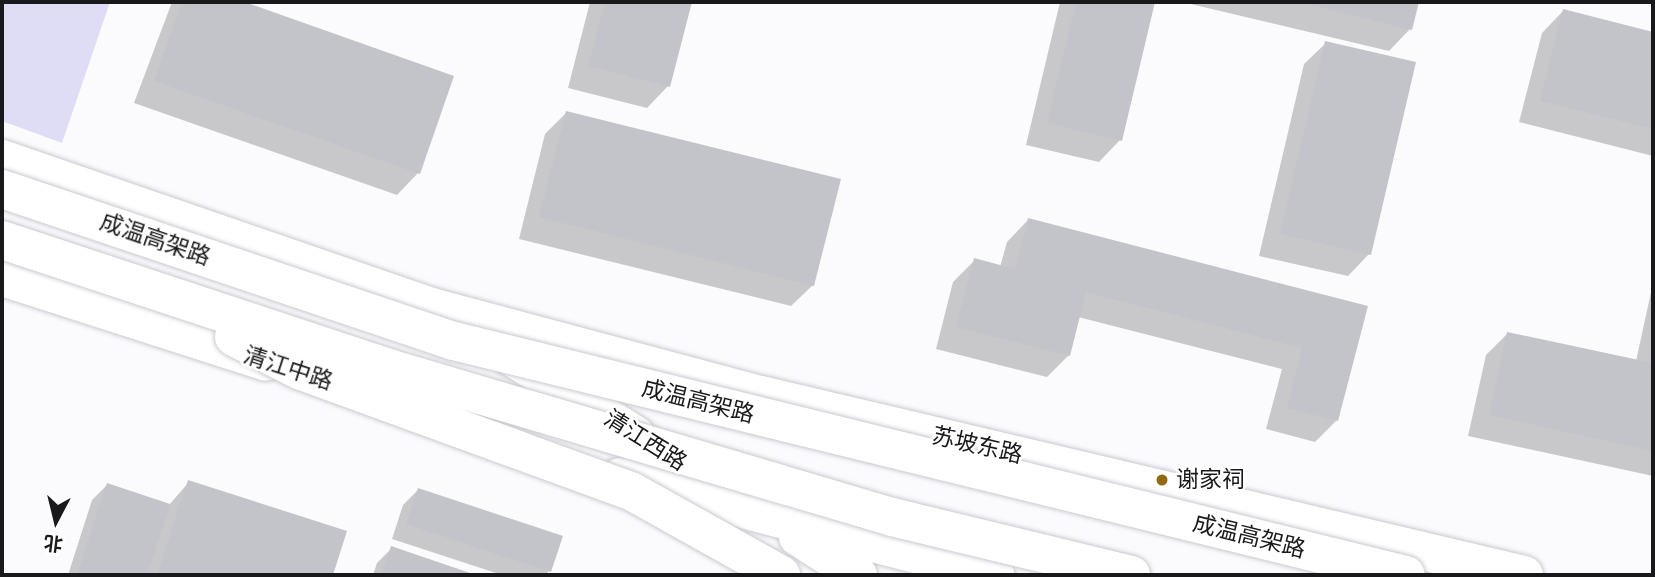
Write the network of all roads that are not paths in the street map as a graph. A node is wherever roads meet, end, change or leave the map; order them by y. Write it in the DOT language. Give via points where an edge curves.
graph roads {
  1 [pos="2,159"];
  2 [pos="2,189"];
  3 [pos="2,240"];
  4 [pos="2,277"];
  5 [pos="113,277"];
  6 [pos="432,307"];
  7 [pos="573,464"];
  8 [pos="767,518"];
  9 [pos="781,575"];
  10 [pos="792,575"];
  11 [pos="858,575"];
  12 [pos="995,575"];
  13 [pos="1131,575"];
  14 [pos="1406,575"];
  15 [pos="1524,575"];
  1 -- 6 [label="main road"];
  2 -- 14 [label="main road, 成温高架路, bridge" via="454,341"];
  3 -- 5 [label="main road, 成温高架路, bridge"];
  4 -- 7 [label="main road, 清江中路"];
  5 -- 9 [label="main road, bridge" via="301,371 631,491"];
  5 -- 13 [label="main road, 成温高架路, bridge" via="392,369 892,517"];
  6 -- 8 [label="main road, 清江西路"];
  6 -- 15 [label="main road, 苏坡东路" via="761,395"];
  7 -- 8 [label="main road"];
  7 -- 10 [label="main road"];
  8 -- 11 [label="main road, 清江西路"];
  8 -- 12 [label="main road"];
}
